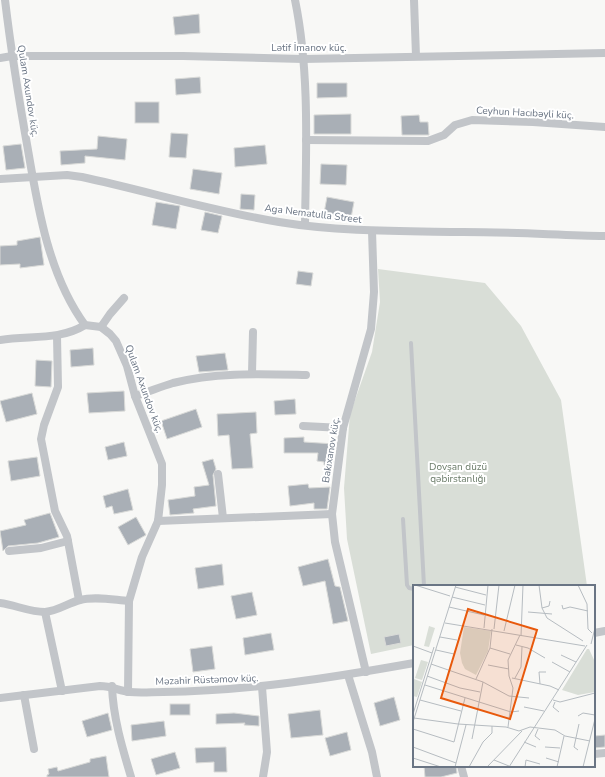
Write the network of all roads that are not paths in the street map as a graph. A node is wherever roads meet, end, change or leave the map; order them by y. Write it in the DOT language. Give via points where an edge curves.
graph roads {
  1 [pos="5,0"];
  2 [pos="295,0"];
  3 [pos="414,0"];
  4 [pos="605,53"];
  5 [pos="12,56"];
  6 [pos="416,56"];
  7 [pos="0,58"];
  8 [pos="303,60"];
  9 [pos="605,127"];
  10 [pos="306,140"];
  11 [pos="32,176"];
  12 [pos="0,179"];
  13 [pos="305,225"];
  14 [pos="372,231"];
  15 [pos="605,236"];
  16 [pos="124,298"];
  17 [pos="85,325"];
  18 [pos="101,326"];
  19 [pos="253,332"];
  20 [pos="57,336"];
  21 [pos="0,340"];
  22 [pos="411,344"];
  23 [pos="252,374"];
  24 [pos="306,375"];
  25 [pos="135,396"];
  26 [pos="302,426"];
  27 [pos="343,428"];
  28 [pos="218,474"];
  29 [pos="332,514"];
  30 [pos="223,518"];
  31 [pos="403,519"];
  32 [pos="158,521"];
  33 [pos="68,541"];
  34 [pos="9,551"];
  35 [pos="424,585"];
  36 [pos="413,589"];
  37 [pos="80,600"];
  38 [pos="129,602"];
  39 [pos="0,603"];
  40 [pos="45,612"];
  41 [pos="605,631"];
  42 [pos="595,633"];
  43 [pos="413,663"];
  44 [pos="366,672"];
  45 [pos="348,675"];
  46 [pos="112,686"];
  47 [pos="262,687"];
  48 [pos="62,691"];
  49 [pos="128,692"];
  50 [pos="24,695"];
  51 [pos="0,698"];
  52 [pos="34,749"];
  53 [pos="605,753"];
  54 [pos="595,754"];
  55 [pos="461,767"];
  56 [pos="131,777"];
  57 [pos="263,777"];
  58 [pos="377,777"];
  59 [pos="464,777"];
  1 -- 5 [label="street, Qulam Axundov küç."];
  2 -- 8 [label="street" via="301,29"];
  3 -- 6 [label="street"];
  4 -- 6 [label="street, Lətif İmanov küç."];
  5 -- 7 [label="street, Lətif İmanov küç."];
  5 -- 8 [label="street, Lətif İmanov küç." via="183,56"];
  5 -- 11 [label="street, Qulam Axundov küç."];
  6 -- 8 [label="street, Lətif İmanov küç."];
  8 -- 10 [label="street"];
  9 -- 10 [label="street, Ceyhun Hacıbəyli küç." via="472,120 455,125 444,135 428,142"];
  10 -- 13 [label="street"];
  11 -- 12 [label="street, Aga Nematulla Street"];
  11 -- 13 [label="street, Aga Nematulla Street" via="82,177 220,210"];
  11 -- 17 [label="street, Qulam Axundov küç." via="51,256"];
  13 -- 14 [label="street, Aga Nematulla Street"];
  14 -- 15 [label="street, Aga Nematulla Street"];
  14 -- 27 [label="street, Bakıxanov küç." via="374,292 371,329"];
  16 -- 18 [label="street"];
  17 -- 18 [label="street"];
  17 -- 20 [label="street" via="68,334"];
  18 -- 25 [label="street, Qulam Axundov küç." via="116,341 127,366"];
  19 -- 23 [label="street"];
  20 -- 21 [label="street"];
  20 -- 33 [label="street" via="58,387 41,439 55,511"];
  22 -- 35 [label="lane"];
  23 -- 24 [label="street"];
  23 -- 25 [label="street" via="192,379"];
  25 -- 32 [label="street, Qulam Axundov küç." via="162,464"];
  26 -- 27 [label="street"];
  27 -- 29 [label="street, Bakıxanov küç."];
  28 -- 30 [label="street"];
  29 -- 30 [label="street"];
  29 -- 44 [label="street, Bakıxanov küç." via="335,542"];
  30 -- 32 [label="street"];
  31 -- 36 [label="lane" via="407,585"];
  32 -- 38 [label="street, Qulam Axundov küç." via="142,557"];
  33 -- 34 [label="street" via="41,548"];
  33 -- 37 [label="street"];
  37 -- 38 [label="street" via="89,598"];
  37 -- 40 [label="street"];
  38 -- 49 [label="street, Qulam Axundov küç."];
  39 -- 40 [label="street"];
  40 -- 48 [label="street"];
  41 -- 42 [label="street"];
  43 -- 44 [label="street, Məzahir Rüstəmov küç."];
  44 -- 45 [label="street, Məzahir Rüstəmov küç."];
  45 -- 47 [label="street, Məzahir Rüstəmov küç."];
  45 -- 58 [label="street" via="372,752"];
  46 -- 48 [label="street, Məzahir Rüstəmov küç."];
  46 -- 49 [label="street, Məzahir Rüstəmov küç."];
  46 -- 56 [label="street" via="120,743"];
  47 -- 49 [label="street, Məzahir Rüstəmov küç."];
  47 -- 57 [label="street" via="267,752"];
  48 -- 50 [label="street, Məzahir Rüstəmov küç."];
  50 -- 51 [label="street, Məzahir Rüstəmov küç."];
  50 -- 52 [label="street"];
  53 -- 54 [label="street"];
  55 -- 59 [label="street"];
}
